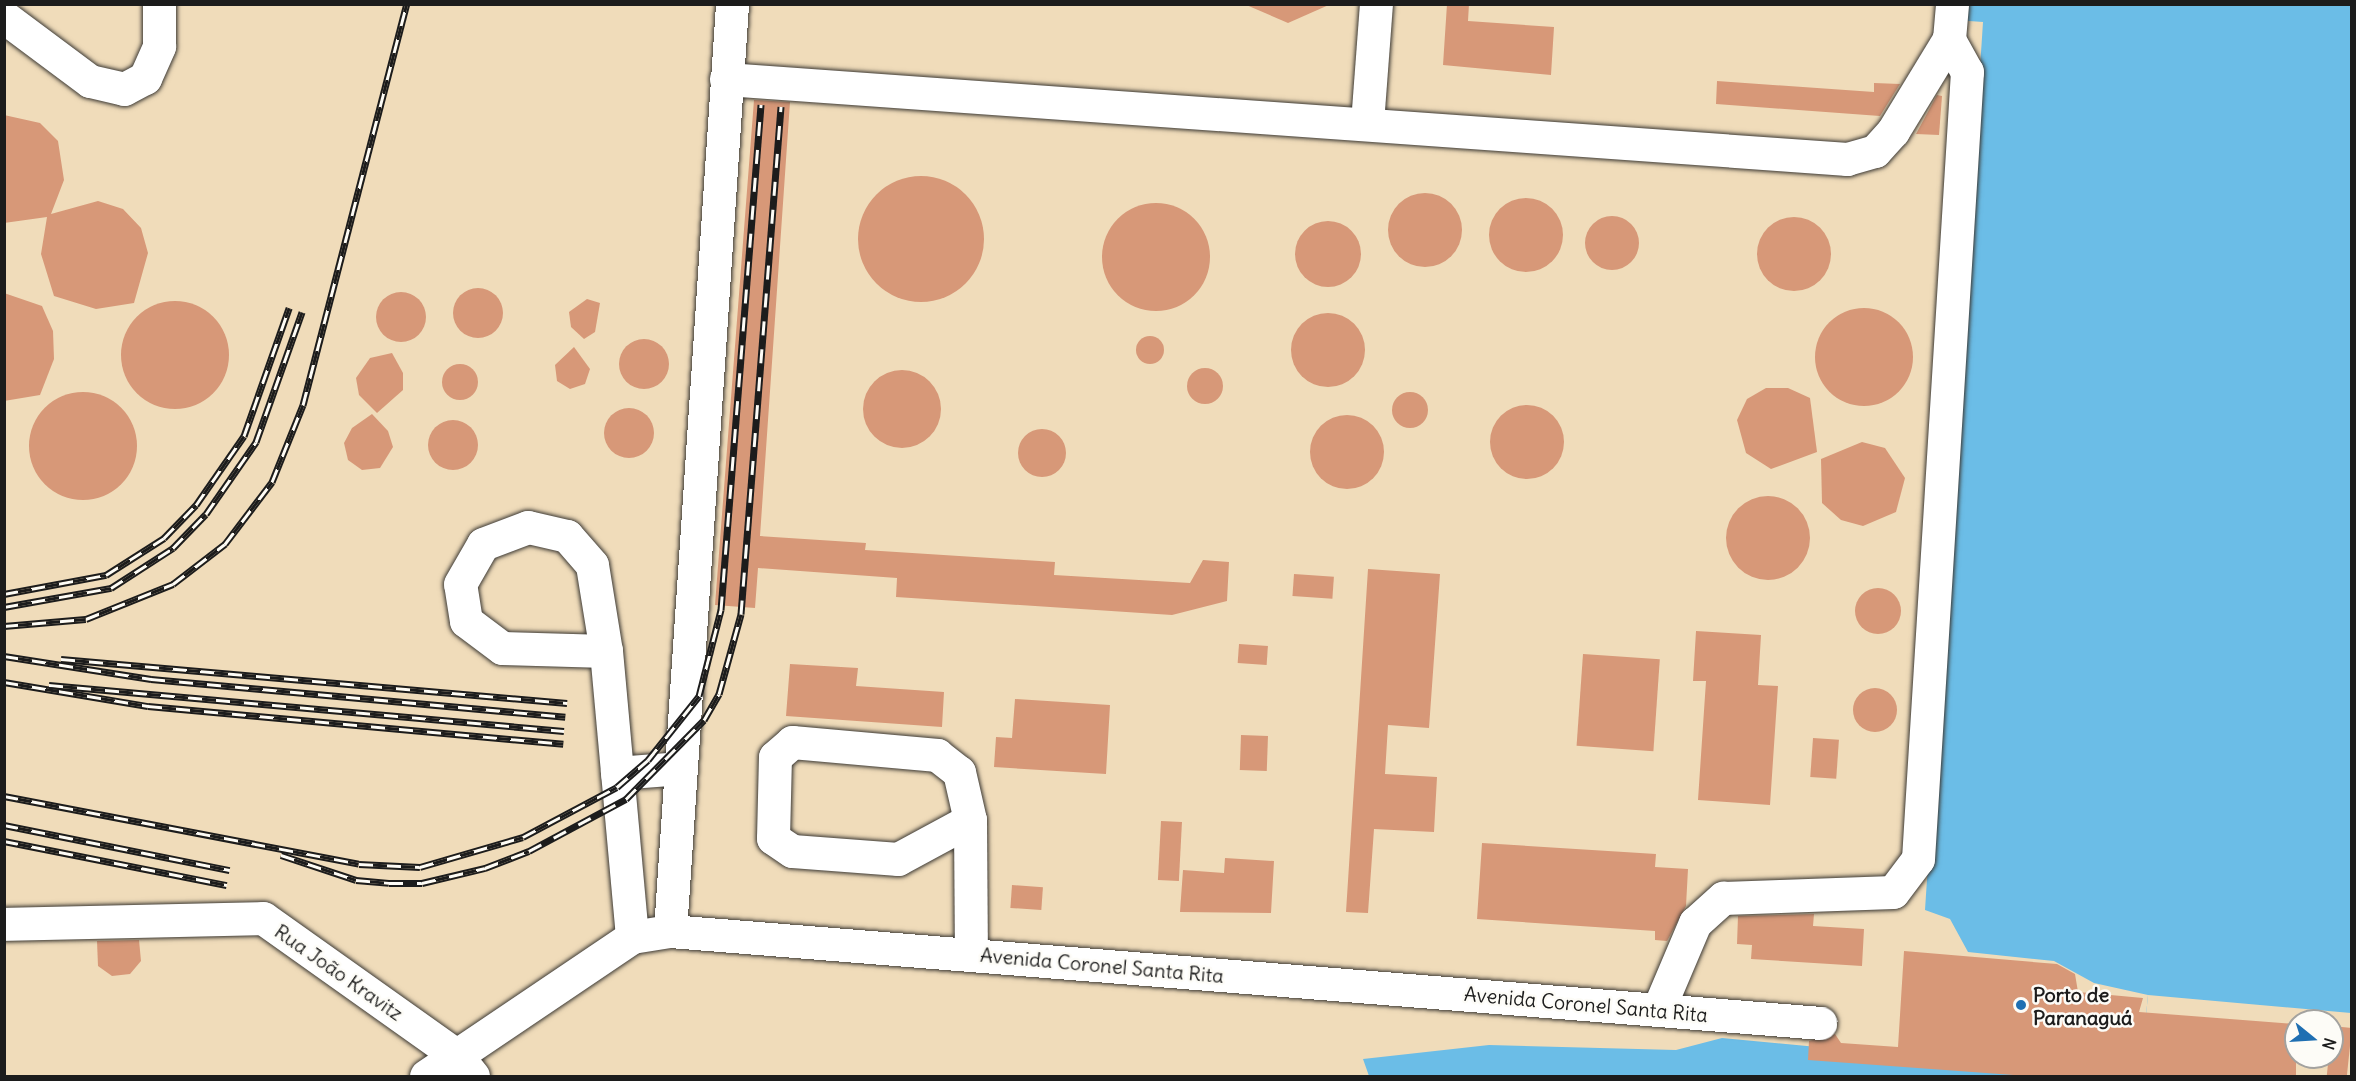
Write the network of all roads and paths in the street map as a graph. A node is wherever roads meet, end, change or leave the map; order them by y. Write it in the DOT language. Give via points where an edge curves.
graph roads {
  1 [pos="159,4"];
  2 [pos="732,4"];
  3 [pos="1376,4"];
  4 [pos="1952,4"];
  5 [pos="4,17"];
  6 [pos="1949,39"];
  7 [pos="726,79"];
  8 [pos="1367,123"];
  9 [pos="606,651"];
  10 [pos="681,768"];
  11 [pos="617,774"];
  12 [pos="970,820"];
  13 [pos="4,924"];
  14 [pos="670,931"];
  15 [pos="632,937"];
  16 [pos="971,955"];
  17 [pos="1658,1010"];
  18 [pos="1820,1023"];
  19 [pos="465,1066"];
  20 [pos="426,1077"];
  1 -- 5 [label="street" via="159,46 145,78 124,89 90,81"];
  2 -- 7 [label="street"];
  3 -- 8 [label="street"];
  4 -- 6 [label="street"];
  6 -- 8 [label="street" via="1893,131 1875,151 1847,159"];
  6 -- 17 [label="street" via="1967,72 1918,860 1893,892 1724,898 1695,923"];
  7 -- 8 [label="street"];
  7 -- 10 [label="street"];
  9 -- 9 [label="street" via="592,565 567,536 528,527 483,544 460,584 466,621 502,648"];
  9 -- 11 [label="street"];
  10 -- 11 [label="street"];
  10 -- 14 [label="street"];
  11 -- 15 [label="street"];
  12 -- 12 [label="street" via="898,859 792,851 773,838 775,757 792,742 937,755 959,772"];
  12 -- 16 [label="street"];
  13 -- 19 [label="street, Rua João Kravitz" via="263,918"];
  14 -- 15 [label="street, Avenida Coronel Santa Rita"];
  14 -- 16 [label="street, Avenida Coronel Santa Rita"];
  15 -- 19 [label="street, Avenida Coronel Santa Rita"];
  16 -- 17 [label="street, Avenida Coronel Santa Rita"];
  17 -- 18 [label="street, Avenida Coronel Santa Rita"];
  19 -- 20 [label="street, Avenida Coronel Santa Rita"];
}
